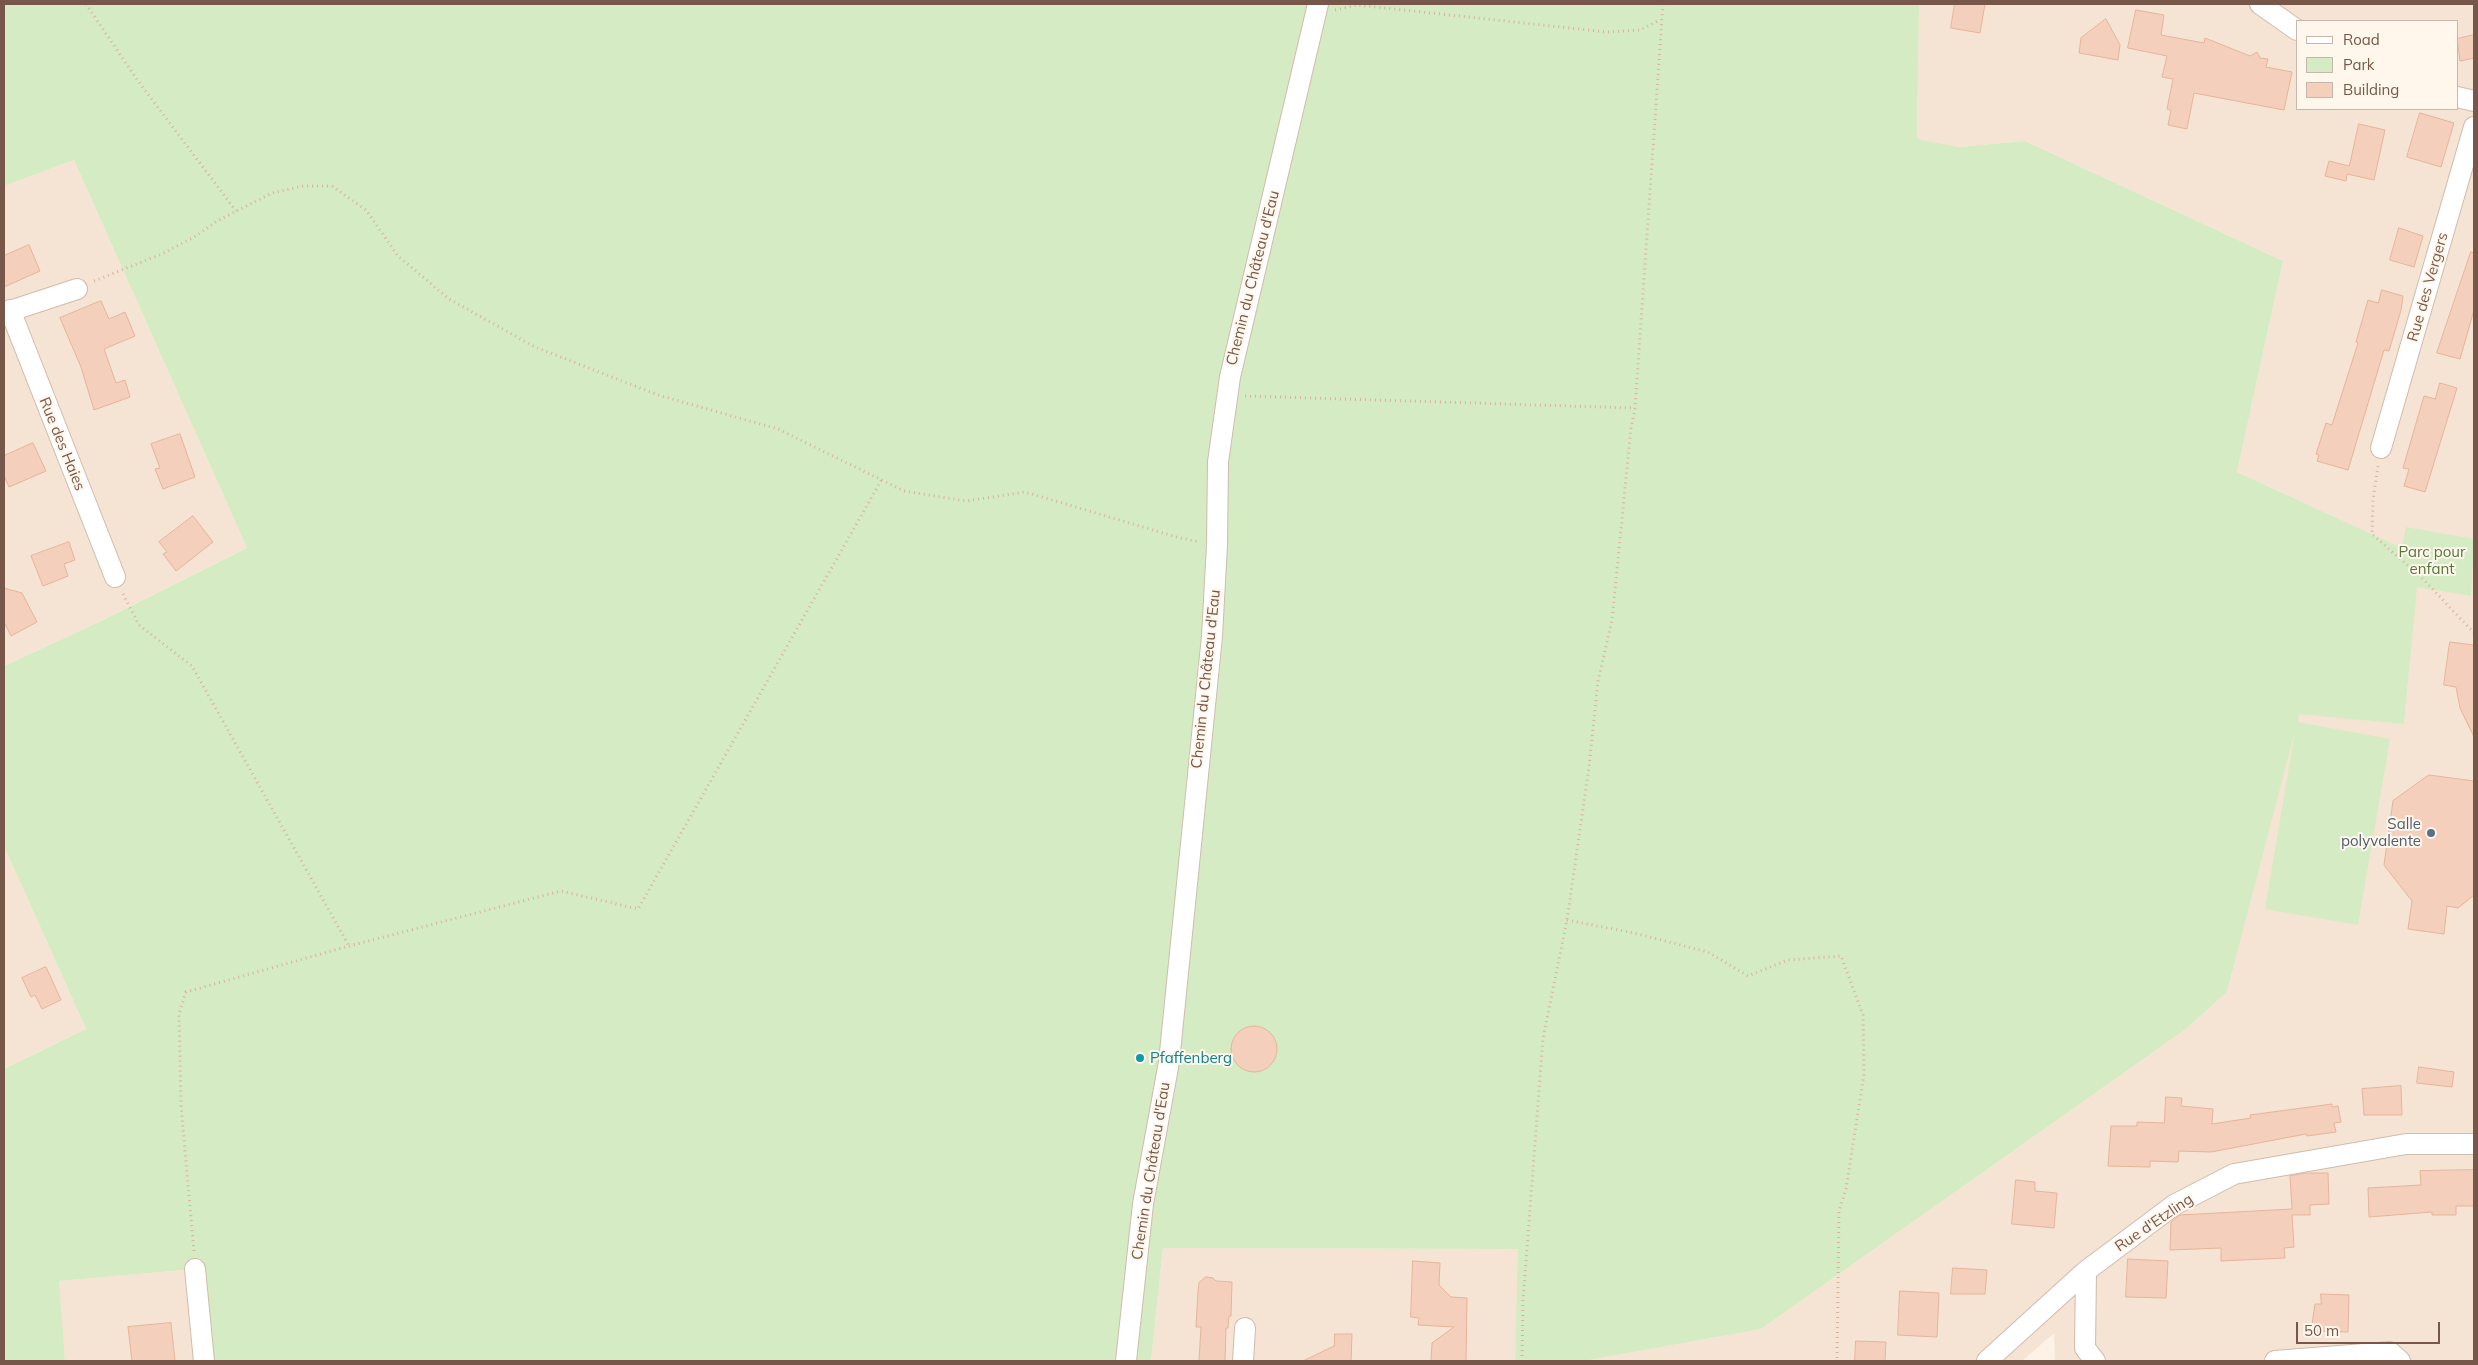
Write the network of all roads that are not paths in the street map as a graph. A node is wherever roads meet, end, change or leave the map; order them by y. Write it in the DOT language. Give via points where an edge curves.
graph roads {
  1 [pos="2260,4"];
  2 [pos="1317,9"];
  3 [pos="2296,29"];
  4 [pos="2458,97"];
  5 [pos="2474,101"];
  6 [pos="2474,127"];
  7 [pos="77,289"];
  8 [pos="7,311"];
  9 [pos="2381,448"];
  10 [pos="115,577"];
  11 [pos="2474,1144"];
  12 [pos="196,1269"];
  13 [pos="2086,1271"];
  14 [pos="1245,1328"];
  15 [pos="204,1361"];
  16 [pos="1126,1361"];
  17 [pos="1244,1361"];
  18 [pos="1987,1361"];
  19 [pos="2095,1361"];
  20 [pos="2275,1361"];
  21 [pos="2400,1361"];
  1 -- 3 [label="street"];
  2 -- 16 [label="street, Chemin du Château d'Eau" via="1227,395 1218,462 1218,545 1212,636 1169,1062 1143,1204"];
  4 -- 5 [label="street"];
  6 -- 9 [label="street, Rue des Vergers"];
  7 -- 8 [label="street"];
  8 -- 10 [label="street, Rue des Haies"];
  11 -- 13 [label="street, Rue d'Etzling" via="2406,1144 2234,1174 2174,1205"];
  12 -- 15 [label="street"];
  13 -- 18 [label="street, Rue d'Etzling"];
  13 -- 19 [label="street" via="2085,1348"];
  14 -- 17 [label="street"];
  20 -- 21 [label="street" via="2390,1352"];
}
